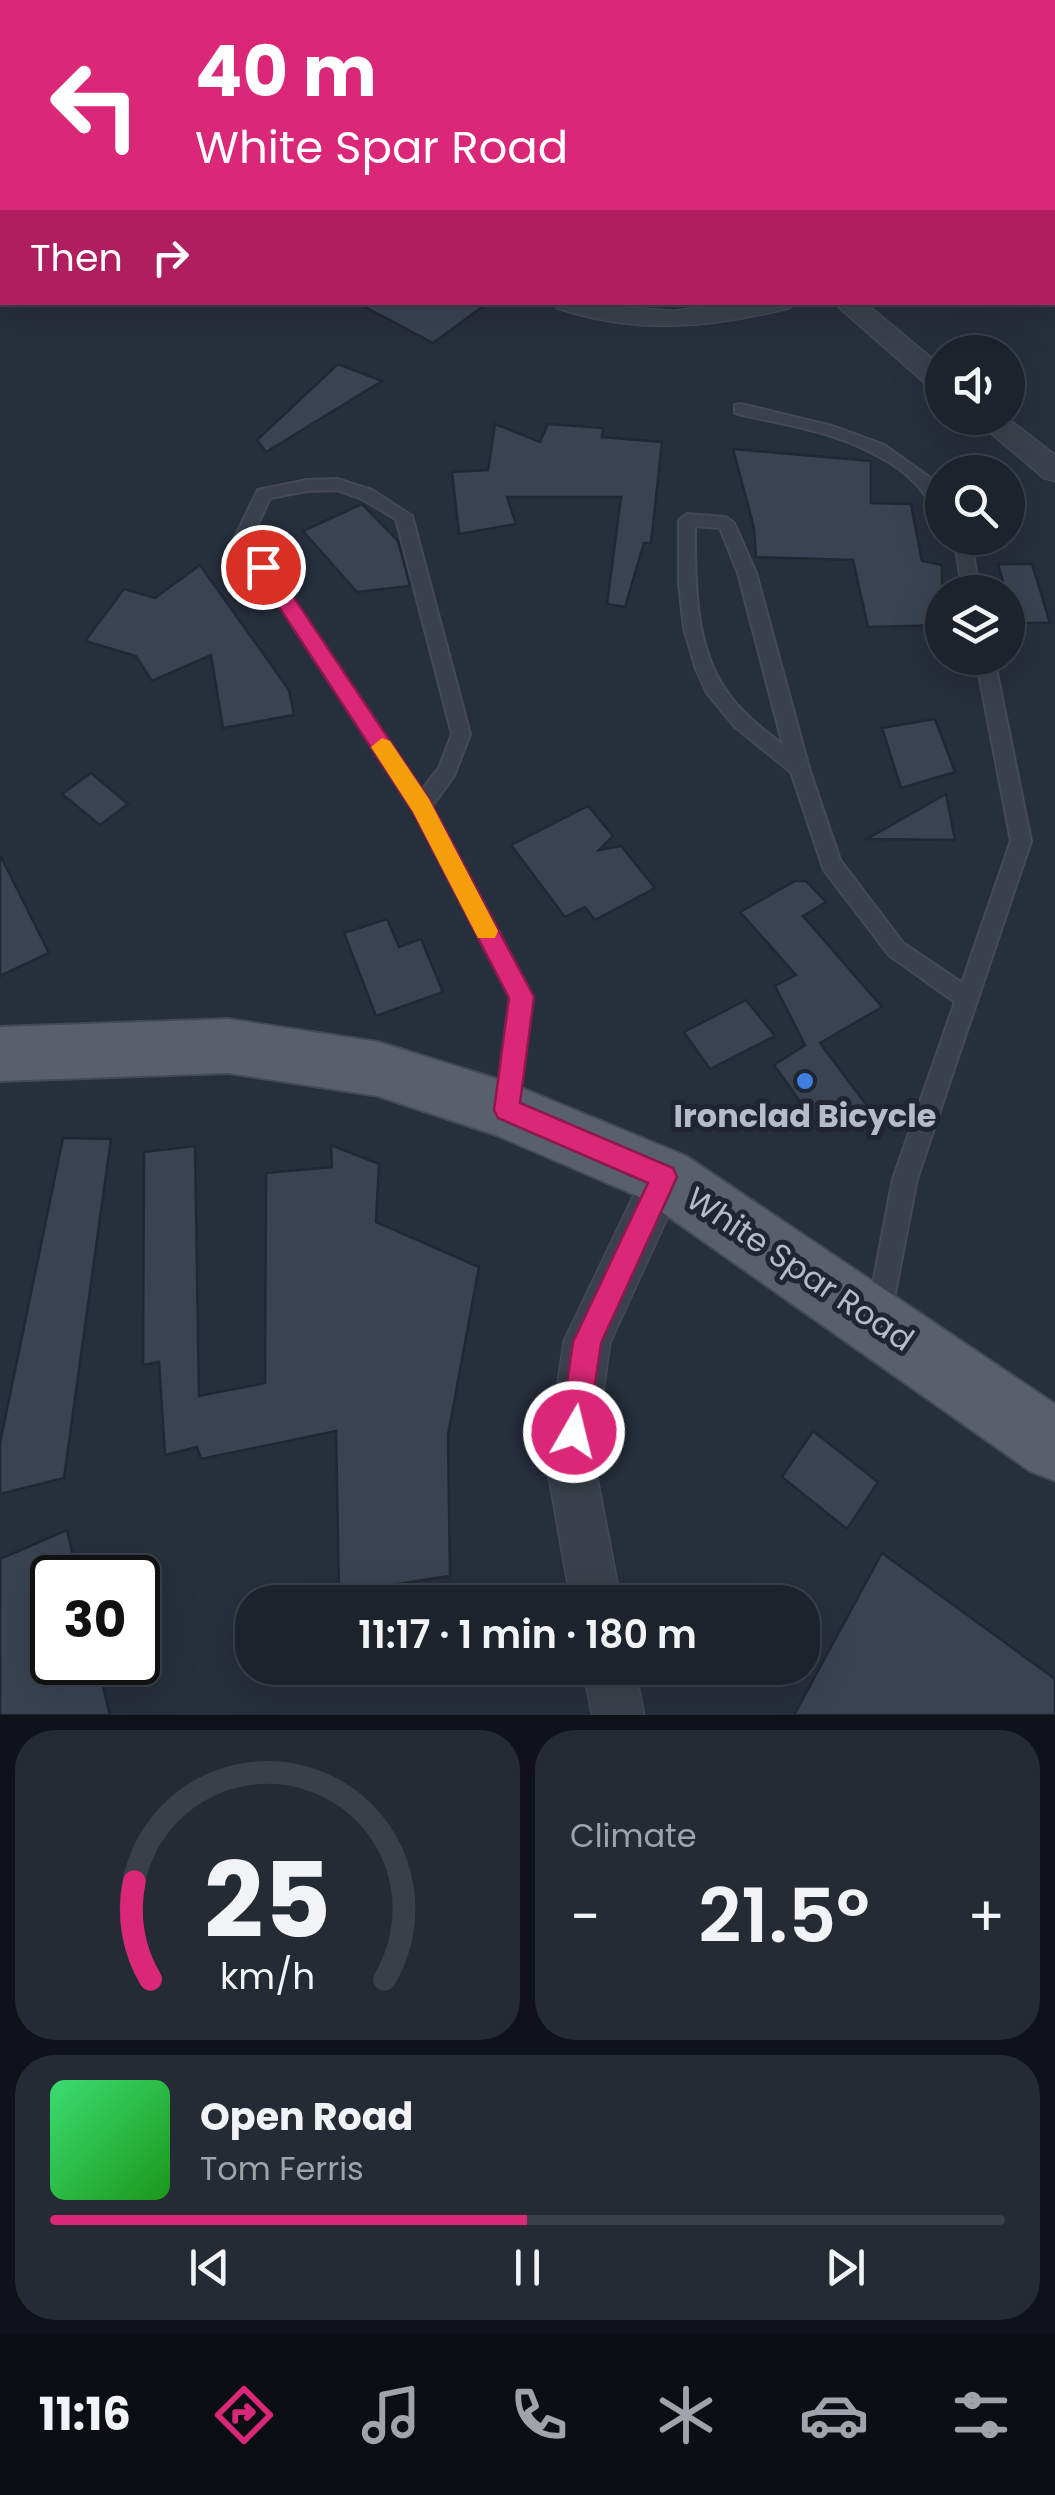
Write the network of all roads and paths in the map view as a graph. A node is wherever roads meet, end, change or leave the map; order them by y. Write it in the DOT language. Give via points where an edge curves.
graph roads {
  1 [pos="581,305"];
  2 [pos="768,305"];
  3 [pos="850,305"];
  4 [pos="925,368"];
  5 [pos="740,409"];
  6 [pos="1009,435"];
  7 [pos="1055,471"];
  8 [pos="925,478"];
  9 [pos="988,675"];
  10 [pos="799,768"];
  11 [pos="421,806"];
  12 [pos="967,1000"];
  13 [pos="0,1054"];
  14 [pos="507,1110"];
  15 [pos="664,1177"];
  16 [pos="878,1320"];
  17 [pos="1055,1446"];
  18 [pos="593,1585"];
  19 [pos="612,1685"];
  20 [pos="618,1715"];
  1 -- 2 [label="street" via="649,320 701,322"];
  3 -- 4 [label="street"];
  5 -- 8 [label="lane" via="876,444"];
  6 -- 7 [label="street"];
  9 -- 12 [label="lane" via="1022,841"];
  10 -- 10 [label="lane" via="747,573 726,522 687,520 696,639 713,687 739,720"];
  10 -- 12 [label="lane" via="832,864 896,949"];
  11 -- 11 [label="lane" via="447,771 461,734 404,516 358,487 319,482 264,494 243,537"];
  11 -- 14 [label="lane" via="522,997"];
  12 -- 16 [label="lane" via="905,1179"];
  13 -- 14 [label="main road, White Spar Road" via="228,1046 378,1070"];
  14 -- 15 [label="main road, White Spar Road"];
  15 -- 16 [label="main road, White Spar Road"];
  15 -- 18 [label="street" via="587,1342 570,1462"];
  16 -- 17 [label="main road, White Spar Road"];
  19 -- 20 [label="street"];
}
